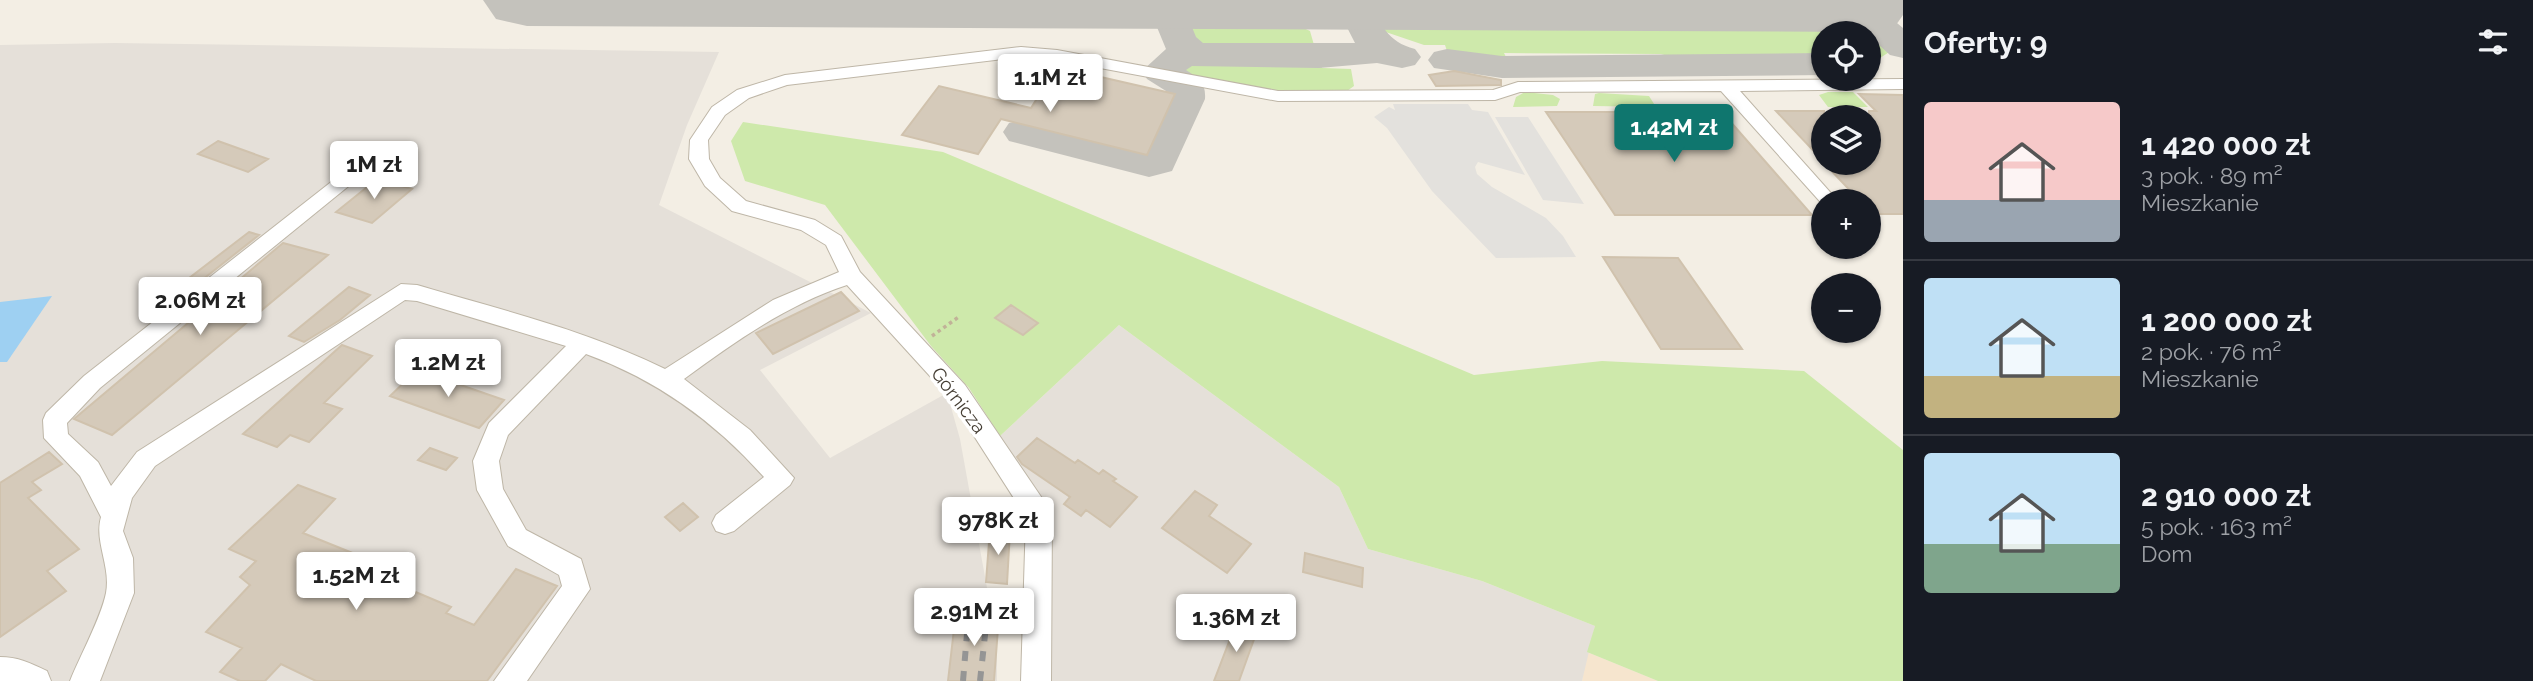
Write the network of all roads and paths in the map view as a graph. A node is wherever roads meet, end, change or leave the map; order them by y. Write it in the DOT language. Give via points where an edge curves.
graph roads {
  1 [pos="1903,84"];
  2 [pos="1724,85"];
  3 [pos="384,150"];
  4 [pos="1818,189"];
  5 [pos="851,276"];
  6 [pos="960,316"];
  7 [pos="581,345"];
  8 [pos="915,346"];
  9 [pos="666,380"];
  10 [pos="114,517"];
  11 [pos="725,523"];
  12 [pos="0,671"];
  13 [pos="36,681"];
  14 [pos="85,681"];
  15 [pos="509,681"];
  16 [pos="1036,681"];
  1 -- 2 [label="lane"];
  2 -- 4 [label="lane"];
  2 -- 5 [label="lane, Górnicza" via="1518,87 1494,95 1289,96 1021,52 785,80 727,104 703,131 698,150 712,182 739,206 824,232 834,241"];
  3 -- 10 [label="lane" via="92,382 55,419 56,438 89,469"];
  5 -- 8 [label="lane, Górnicza"];
  5 -- 9 [label="lane" via="763,317 715,344"];
  6 -- 8 [label="path"];
  7 -- 9 [label="lane" via="623,358"];
  7 -- 10 [label="lane" via="417,293 401,292 146,459 120,494"];
  7 -- 15 [label="lane" via="498,430 486,461 489,490 517,538 571,568 576,589"];
  8 -- 16 [label="lane, Górnicza" via="957,391 1039,515"];
  9 -- 11 [label="lane" via="719,419 780,478"];
  10 -- 14 [label="lane" via="110,531 119,558 120,593"];
  12 -- 13 [label="lane" via="16,671"];
}
